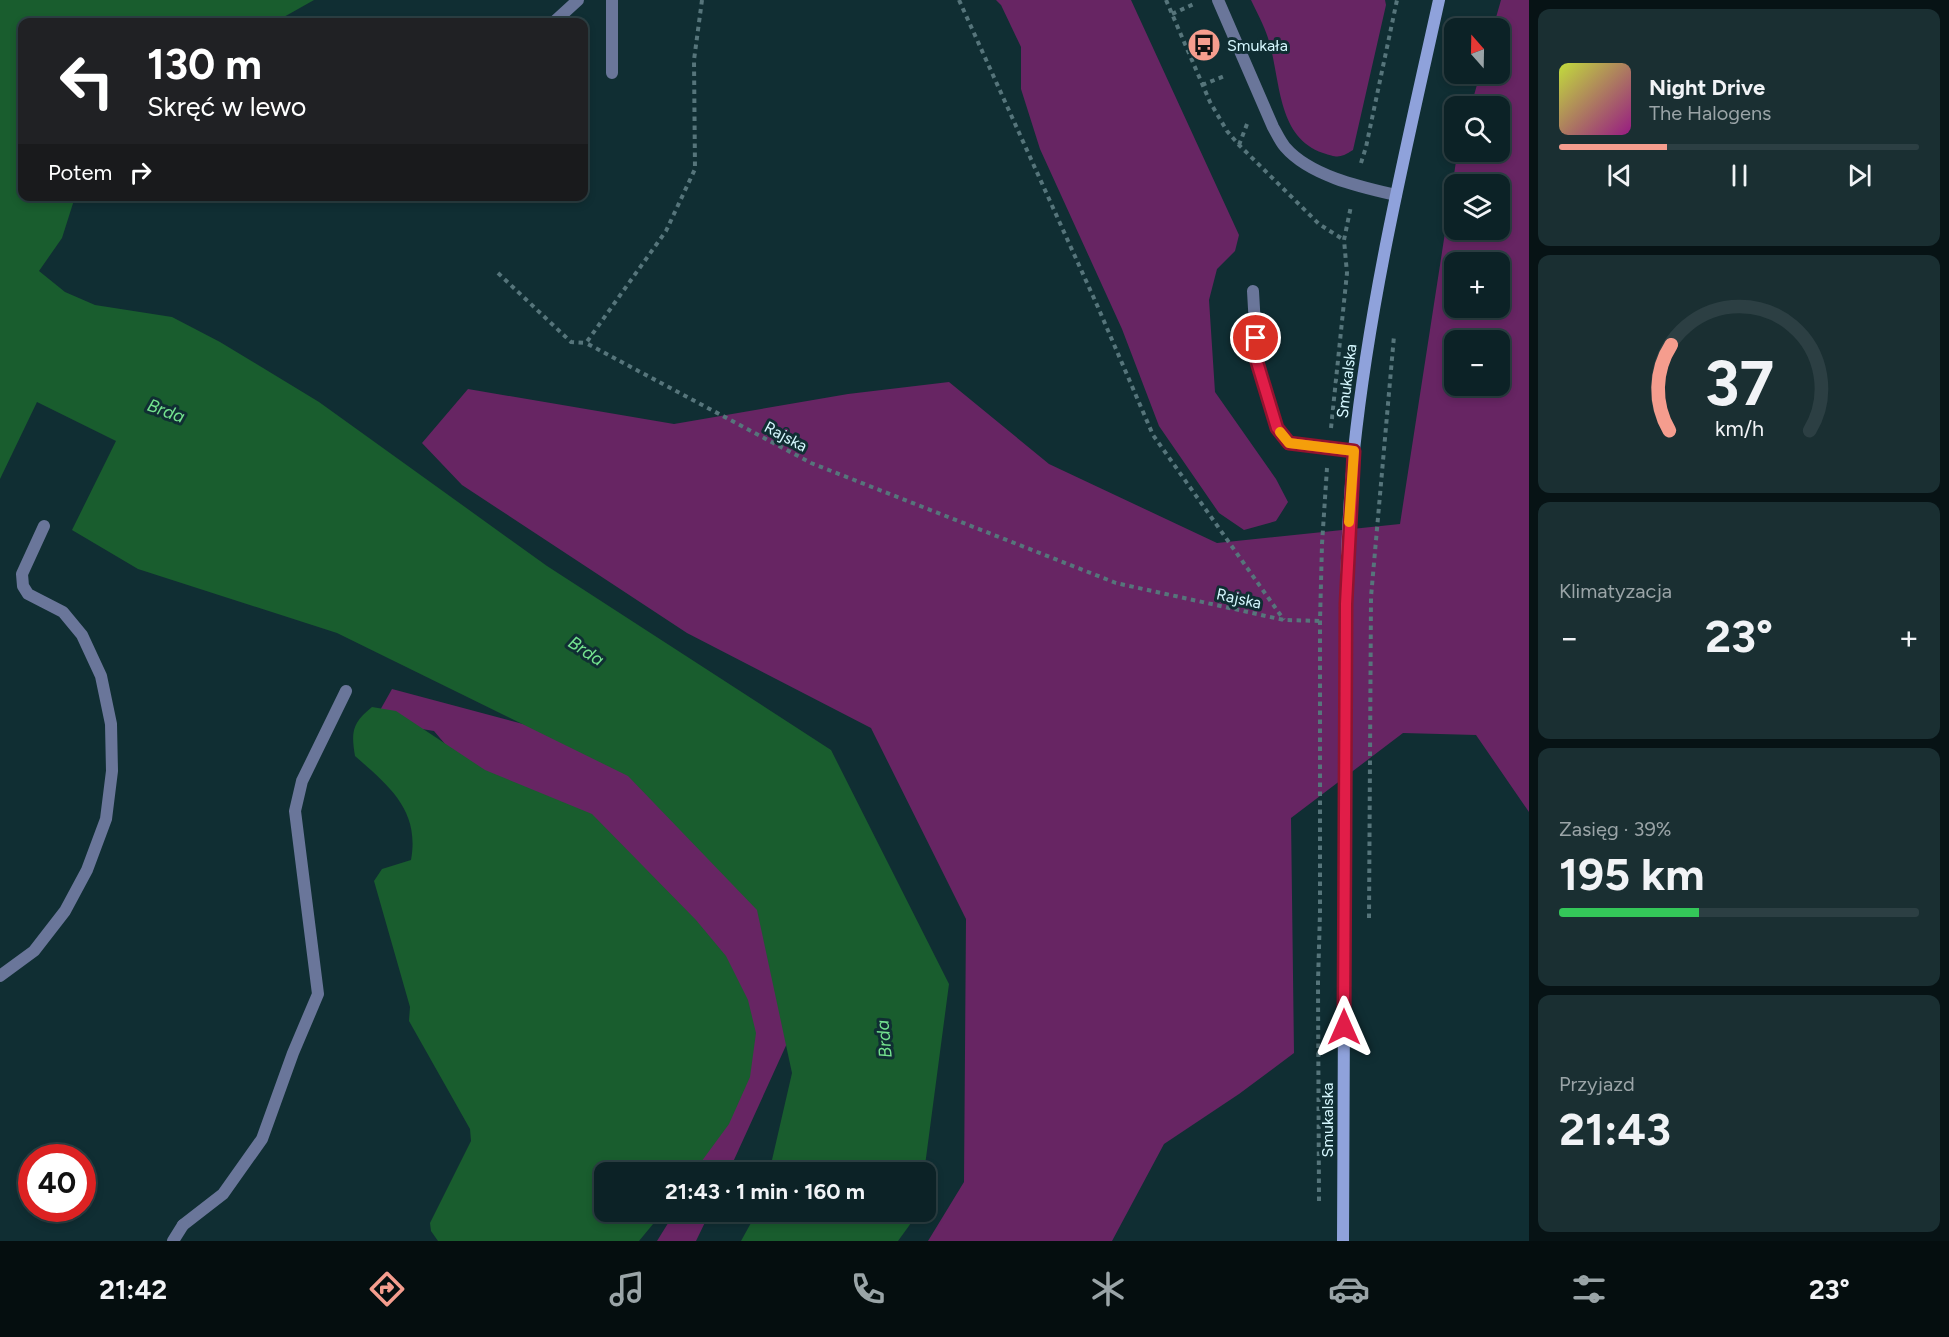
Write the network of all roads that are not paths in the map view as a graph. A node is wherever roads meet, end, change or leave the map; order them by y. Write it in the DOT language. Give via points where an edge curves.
graph roads {
  1 [pos="578,0"];
  2 [pos="612,0"];
  3 [pos="1218,0"];
  4 [pos="1439,0"];
  5 [pos="558,18"];
  6 [pos="612,73"];
  7 [pos="1396,195"];
  8 [pos="1253,291"];
  9 [pos="1354,451"];
  10 [pos="44,526"];
  11 [pos="346,691"];
  12 [pos="0,975"];
  13 [pos="173,1241"];
  14 [pos="1343,1241"];
  1 -- 5 [label="street"];
  2 -- 6 [label="street"];
  3 -- 7 [label="street" via="1273,127 1290,153 1314,168 1356,185"];
  4 -- 7 [label="street, Smukalska"];
  7 -- 9 [label="street, Smukalska" via="1376,293"];
  8 -- 9 [label="street" via="1257,362 1277,428 1289,443"];
  9 -- 14 [label="street, Smukalska" via="1346,622"];
  10 -- 12 [label="street" via="22,574 23,586 28,594 63,612 82,635 101,676 111,724 112,771 106,819 87,870 65,911 34,951"];
  11 -- 13 [label="street" via="302,781 295,811 318,994 262,1140 223,1194 183,1225"];
}
